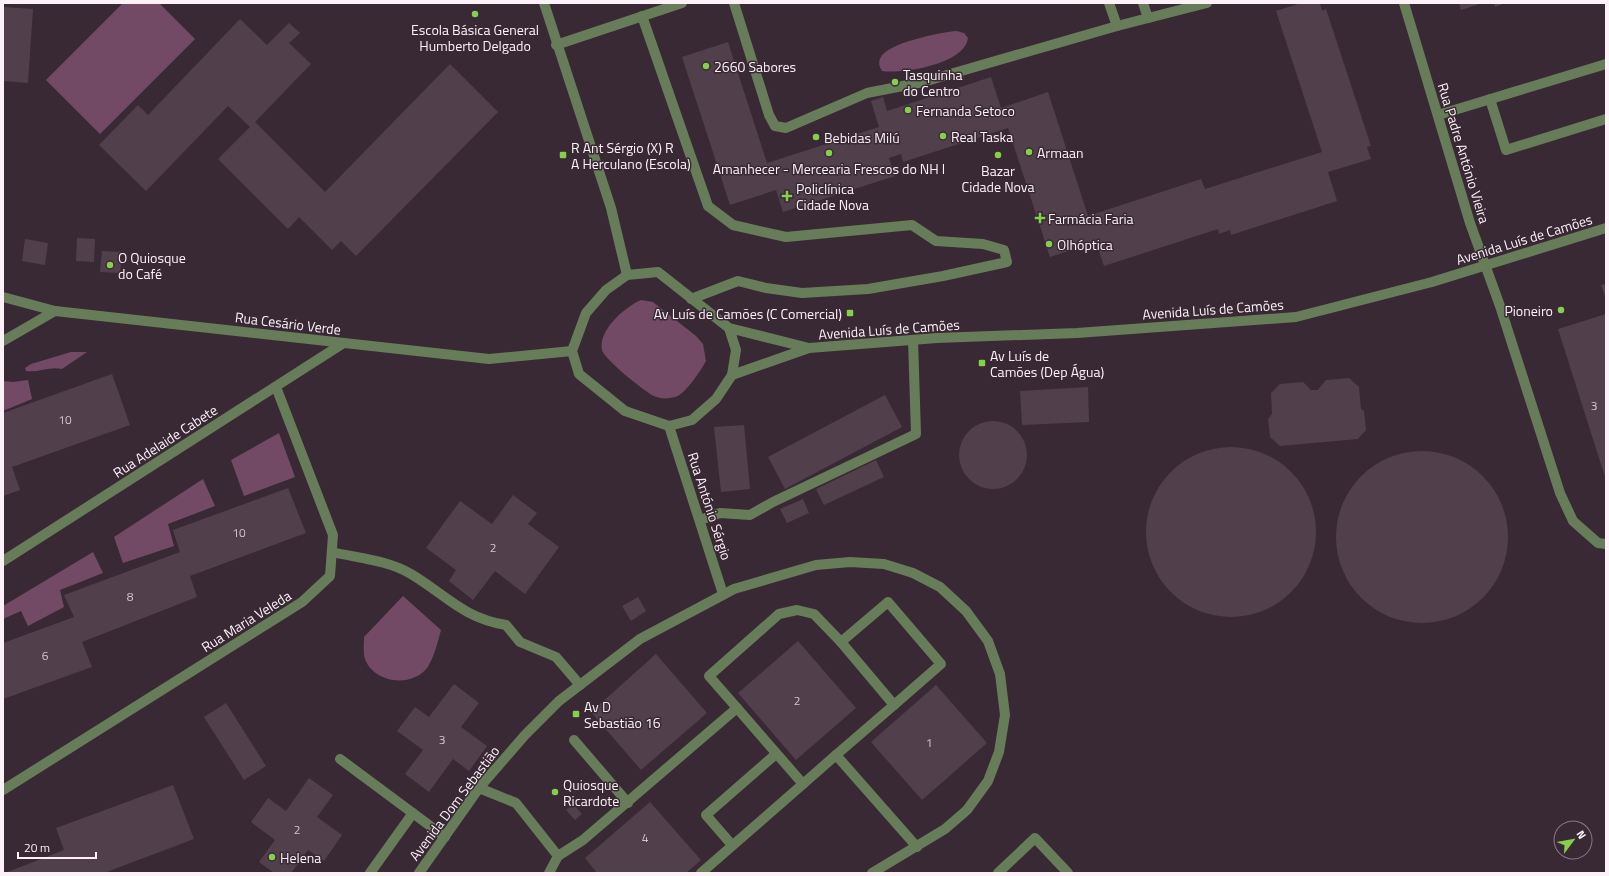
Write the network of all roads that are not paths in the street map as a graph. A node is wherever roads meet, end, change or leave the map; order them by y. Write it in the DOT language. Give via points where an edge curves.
graph roads {
  1 [pos="544,3"];
  2 [pos="682,3"];
  3 [pos="734,3"];
  4 [pos="1109,3"];
  5 [pos="1143,3"];
  6 [pos="1207,3"];
  7 [pos="1404,3"];
  8 [pos="1189,5"];
  9 [pos="642,16"];
  10 [pos="1148,18"];
  11 [pos="1117,26"];
  12 [pos="556,45"];
  13 [pos="1606,64"];
  14 [pos="1490,99"];
  15 [pos="1438,115"];
  16 [pos="1606,119"];
  17 [pos="1606,228"];
  18 [pos="1486,265"];
  19 [pos="627,275"];
  20 [pos="3,297"];
  21 [pos="691,298"];
  22 [pos="55,311"];
  23 [pos="730,328"];
  24 [pos="913,340"];
  25 [pos="3,341"];
  26 [pos="342,344"];
  27 [pos="809,348"];
  28 [pos="572,351"];
  29 [pos="732,375"];
  30 [pos="276,387"];
  31 [pos="670,426"];
  32 [pos="700,520"];
  33 [pos="1606,544"];
  34 [pos="332,552"];
  35 [pos="3,561"];
  36 [pos="723,594"];
  37 [pos="841,642"];
  38 [pos="580,685"];
  39 [pos="894,704"];
  40 [pos="737,708"];
  41 [pos="574,740"];
  42 [pos="776,754"];
  43 [pos="836,755"];
  44 [pos="340,759"];
  45 [pos="803,784"];
  46 [pos="479,788"];
  47 [pos="3,790"];
  48 [pos="628,803"];
  49 [pos="413,813"];
  50 [pos="445,837"];
  51 [pos="732,845"];
  52 [pos="917,847"];
  53 [pos="558,856"];
  54 [pos="370,873"];
  55 [pos="419,873"];
  56 [pos="549,873"];
  57 [pos="700,873"];
  58 [pos="872,873"];
  59 [pos="998,873"];
  60 [pos="1068,873"];
  1 -- 12 [label="street"];
  2 -- 9 [label="street"];
  3 -- 11 [label="street" via="769,115 775,126 786,128 867,93 923,82"];
  4 -- 11 [label="street"];
  5 -- 10 [label="street"];
  6 -- 8 [label="street"];
  7 -- 15 [label="street, Rua Padre António Vieira"];
  8 -- 10 [label="street"];
  9 -- 12 [label="street"];
  9 -- 21 [label="street" via="708,206 734,225 786,238 912,225 936,240 983,244 1004,250 1007,262 868,289 802,293 738,281"];
  10 -- 11 [label="street"];
  12 -- 19 [label="street" via="611,208"];
  13 -- 14 [label="street"];
  14 -- 15 [label="street"];
  14 -- 16 [label="street" via="1506,150"];
  15 -- 18 [label="street, Rua Padre António Vieira" via="1470,223"];
  17 -- 18 [label="street, Avenida Luís de Camões"];
  18 -- 24 [label="street, Avenida Luís de Camões" via="1432,282 1296,317 1076,333"];
  18 -- 33 [label="street, Rua Padre António Vieira" via="1560,493 1573,521 1598,544"];
  19 -- 21 [label="street" via="658,272"];
  19 -- 28 [label="street" via="606,290 586,313"];
  20 -- 22 [label="street, Rua Cesário Verde"];
  21 -- 23 [label="street"];
  22 -- 25 [label="street"];
  22 -- 26 [label="street, Rua Cesário Verde"];
  23 -- 27 [label="street"];
  23 -- 29 [label="street" via="736,350"];
  24 -- 27 [label="street, Avenida Luís de Camões"];
  24 -- 32 [label="street" via="916,434 750,515 720,513"];
  26 -- 28 [label="street, Rua Cesário Verde" via="489,359"];
  26 -- 30 [label="street, Rua Adelaide Cabete"];
  27 -- 29 [label="street"];
  28 -- 31 [label="street" via="579,374 625,411"];
  29 -- 31 [label="street" via="716,399 692,420"];
  30 -- 34 [label="street, Rua Maria Veleda" via="333,535"];
  30 -- 35 [label="street, Rua Adelaide Cabete"];
  31 -- 32 [label="street, Rua António Sérgio"];
  32 -- 36 [label="street, Rua António Sérgio"];
  34 -- 38 [label="street" via="390,565 410,573 458,608 487,622 506,625 520,642 556,657"];
  34 -- 47 [label="street, Rua Maria Veleda" via="330,576 302,602"];
  36 -- 38 [label="street, Avenida Dom Sebastião" via="640,639"];
  36 -- 52 [label="street, Avenida Dom Sebastião" via="816,565 850,562 884,564 913,573 940,587 966,611 988,641 1000,674 1005,715 999,752 988,781 967,810 945,829"];
  37 -- 39 [label="street"];
  37 -- 39 [label="street" via="888,602 941,664"];
  37 -- 40 [label="street" via="814,614 797,610 779,614 709,676"];
  38 -- 46 [label="street, Avenida Dom Sebastião" via="525,735"];
  39 -- 43 [label="street"];
  40 -- 42 [label="street"];
  40 -- 48 [label="street"];
  41 -- 48 [label="street"];
  42 -- 45 [label="street"];
  42 -- 51 [label="street" via="706,815"];
  43 -- 45 [label="street"];
  43 -- 52 [label="street"];
  44 -- 49 [label="street"];
  45 -- 51 [label="street"];
  46 -- 50 [label="street, Avenida Dom Sebastião"];
  46 -- 53 [label="street" via="516,803"];
  48 -- 53 [label="street" via="583,840"];
  49 -- 50 [label="street"];
  49 -- 54 [label="street"];
  50 -- 55 [label="street, Avenida Dom Sebastião"];
  51 -- 57 [label="street"];
  52 -- 58 [label="street, Avenida Dom Sebastião"];
  53 -- 56 [label="street"];
  59 -- 60 [label="street" via="1035,838"];
}
